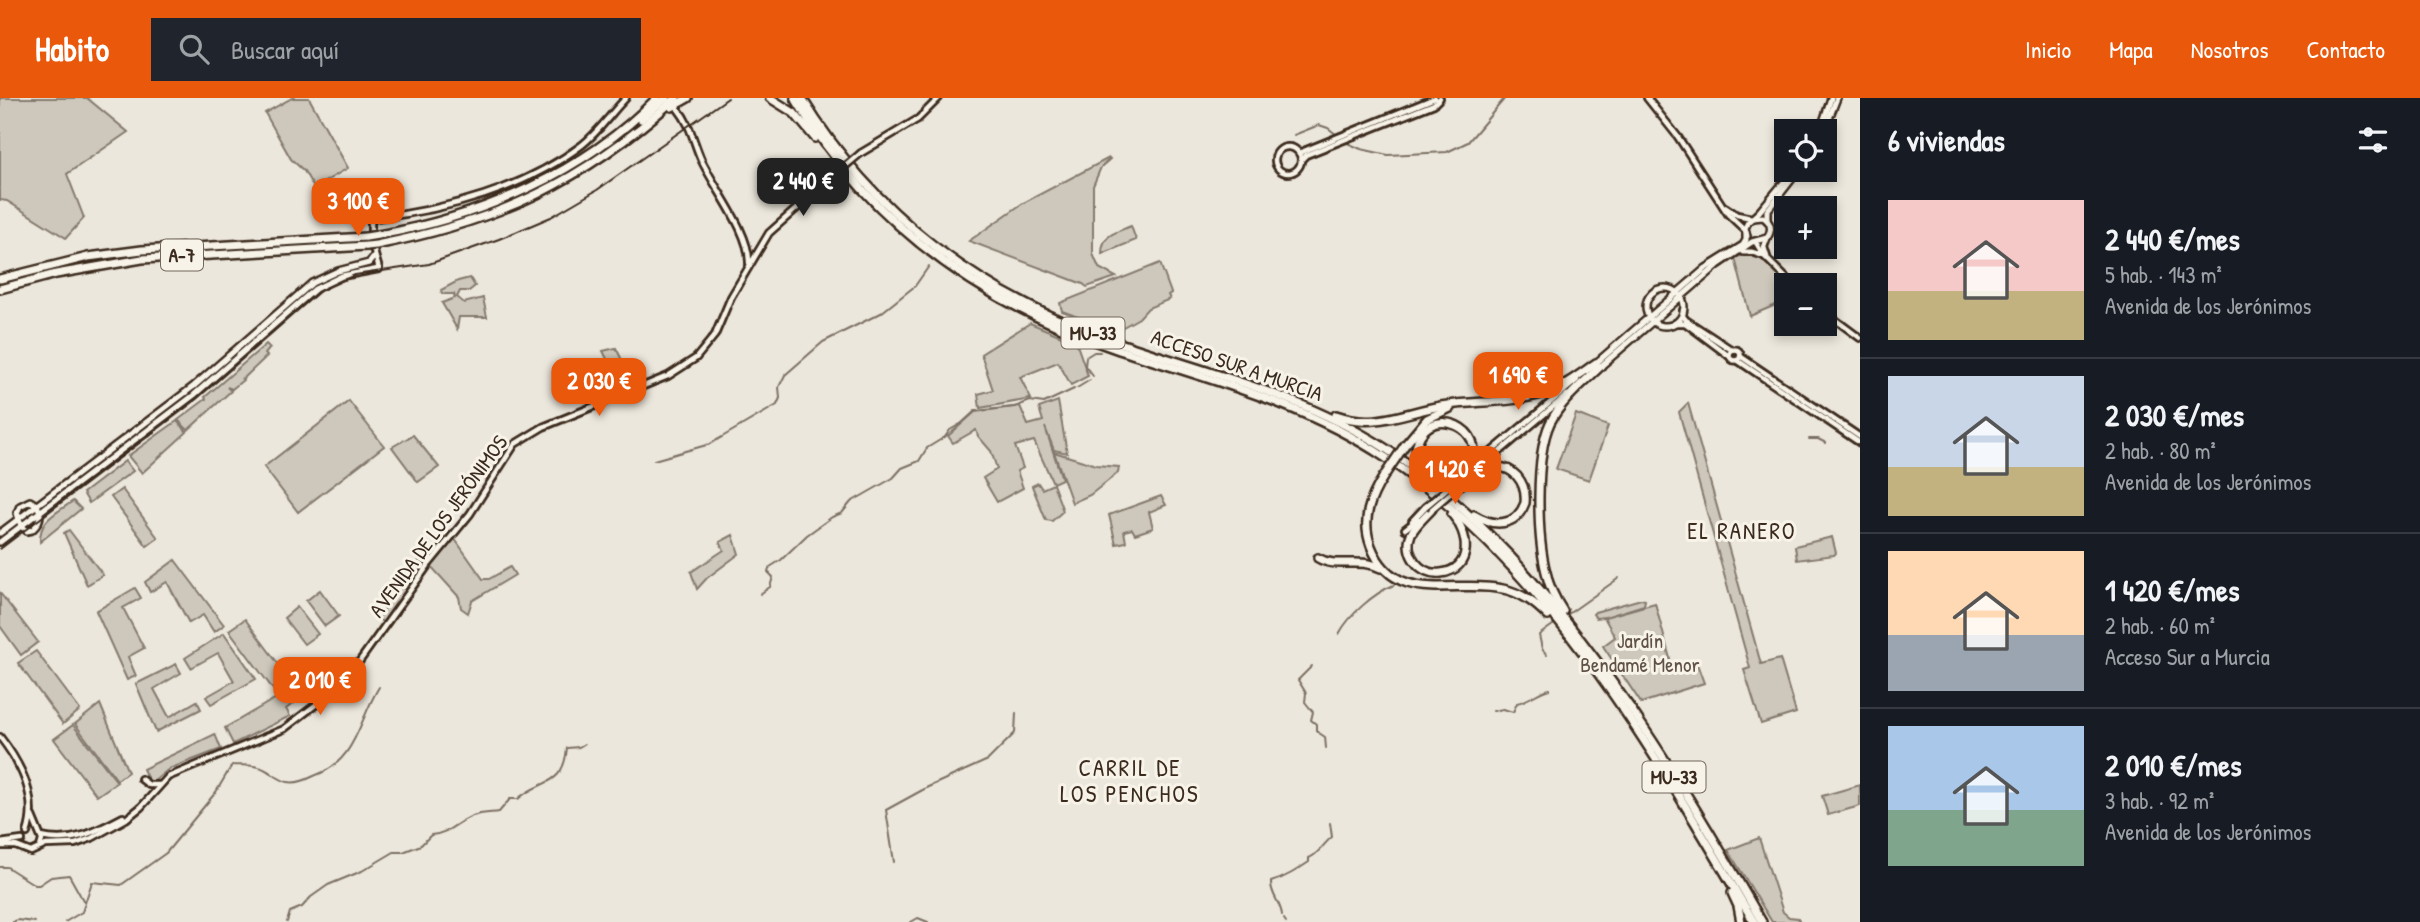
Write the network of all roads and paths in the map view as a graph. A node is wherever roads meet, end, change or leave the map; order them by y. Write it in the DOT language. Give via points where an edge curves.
graph roads {
  1 [pos="626,98"];
  2 [pos="657,98"];
  3 [pos="666,98"];
  4 [pos="676,98"];
  5 [pos="688,98"];
  6 [pos="770,98"];
  7 [pos="795,98"];
  8 [pos="802,98"];
  9 [pos="939,98"];
  10 [pos="1434,98"];
  11 [pos="1440,98"];
  12 [pos="1647,98"];
  13 [pos="1831,98"];
  14 [pos="1837,98"];
  15 [pos="678,109"];
  16 [pos="656,116"];
  17 [pos="1825,119"];
  18 [pos="1827,119"];
  19 [pos="828,150"];
  20 [pos="1299,153"];
  21 [pos="1301,160"];
  22 [pos="1785,182"];
  23 [pos="1788,182"];
  24 [pos="512,196"];
  25 [pos="1722,203"];
  26 [pos="1753,218"];
  27 [pos="1767,220"];
  28 [pos="1746,232"];
  29 [pos="1767,238"];
  30 [pos="1755,242"];
  31 [pos="762,243"];
  32 [pos="748,244"];
  33 [pos="749,252"];
  34 [pos="1740,252"];
  35 [pos="755,254"];
  36 [pos="374,257"];
  37 [pos="1766,259"];
  38 [pos="749,265"];
  39 [pos="353,267"];
  40 [pos="378,268"];
  41 [pos="1781,273"];
  42 [pos="0,279"];
  43 [pos="0,289"];
  44 [pos="1678,295"];
  45 [pos="1683,310"];
  46 [pos="1650,319"];
  47 [pos="1837,321"];
  48 [pos="1675,323"];
  49 [pos="1860,338"];
  50 [pos="1732,350"];
  51 [pos="1729,356"];
  52 [pos="1739,358"];
  53 [pos="1598,365"];
  54 [pos="1247,383"];
  55 [pos="1489,402"];
  56 [pos="1860,437"];
  57 [pos="1860,443"];
  58 [pos="1408,474"];
  59 [pos="1458,483"];
  60 [pos="1438,487"];
  61 [pos="36,505"];
  62 [pos="1429,508"];
  63 [pos="1464,509"];
  64 [pos="40,512"];
  65 [pos="18,519"];
  66 [pos="21,526"];
  67 [pos="0,533"];
  68 [pos="0,542"];
  69 [pos="1318,558"];
  70 [pos="1388,572"];
  71 [pos="1583,641"];
  72 [pos="1579,649"];
  73 [pos="0,737"];
  74 [pos="141,779"];
  75 [pos="161,785"];
  76 [pos="139,808"];
  77 [pos="31,812"];
  78 [pos="1695,824"];
  79 [pos="27,833"];
  80 [pos="39,836"];
  81 [pos="22,840"];
  82 [pos="0,844"];
  83 [pos="26,850"];
  84 [pos="37,850"];
  85 [pos="1760,921"];
  86 [pos="1741,922"];
  1 -- 36 [label="main road" via="584,144 532,175 481,196 371,220"];
  2 -- 24 [label="highway, A-7" via="594,150"];
  3 -- 24 [label="highway" via="596,153"];
  4 -- 16 [label="highway, A-7"];
  5 -- 16 [label="highway"];
  6 -- 19 [label="highway" via="794,113"];
  7 -- 19 [label="highway, ACCESO SUR A MURCIA / MU-33"];
  8 -- 54 [label="highway, ACCESO SUR A MURCIA / MU-33" via="871,189 925,240 977,277 1068,324"];
  9 -- 31 [label="main road, AVENIDA DE LOS JERÓNIMOS, bridge" via="918,119 861,153"];
  10 -- 20 [label="main road"];
  11 -- 21 [label="main road"];
  12 -- 25 [label="main road"];
  13 -- 17 [label="main road"];
  14 -- 18 [label="main road"];
  15 -- 32 [label="main road"];
  16 -- 43 [label="highway, A-7" via="586,168 524,201 459,226 372,246 142,259"];
  19 -- 58 [label="highway, ACCESO SUR A MURCIA / MU-33" via="902,229 988,292 1086,338 1302,411"];
  20 -- 21 [label="main road"];
  20 -- 21 [label="main road" via="1283,148 1276,165 1283,172 1293,172"];
  22 -- 26 [label="main road"];
  23 -- 27 [label="main road"];
  24 -- 42 [label="highway, A-7, bridge" via="419,228 366,237 142,250 89,257"];
  25 -- 26 [label="main road" via="1737,215"];
  25 -- 28 [label="main road"];
  26 -- 27 [label="main road"];
  26 -- 28 [label="main road"];
  27 -- 29 [label="main road" via="1771,231"];
  28 -- 30 [label="main road"];
  28 -- 44 [label="main road" via="1743,246 1718,259"];
  29 -- 30 [label="main road"];
  29 -- 37 [label="main road"];
  30 -- 34 [label="main road"];
  30 -- 37 [label="main road"];
  31 -- 32 [label="main road"];
  31 -- 35 [label="main road, AVENIDA DE LOS JERÓNIMOS"];
  32 -- 33 [label="main road"];
  32 -- 35 [label="main road"];
  33 -- 35 [label="main road"];
  33 -- 38 [label="main road"];
  34 -- 37 [label="main road"];
  34 -- 44 [label="main road"];
  35 -- 38 [label="main road, AVENIDA DE LOS JERÓNIMOS"];
  36 -- 39 [label="main road"];
  36 -- 40 [label="main road"];
  37 -- 41 [label="main road"];
  38 -- 75 [label="main road, AVENIDA DE LOS JERÓNIMOS" via="715,335 696,358 668,376 531,432 515,444 470,514 344,680 284,729 182,769"];
  39 -- 40 [label="main road"];
  39 -- 61 [label="main road" via="312,283 194,386"];
  40 -- 64 [label="main road" via="342,276 315,289 194,395"];
  44 -- 45 [label="main road"];
  44 -- 46 [label="main road"];
  44 -- 46 [label="main road" via="1661,289 1652,293 1646,305"];
  45 -- 48 [label="main road"];
  45 -- 50 [label="main road" via="1686,320"];
  46 -- 48 [label="main road" via="1662,326"];
  46 -- 53 [label="main road"];
  47 -- 49 [label="main road"];
  48 -- 51 [label="main road" via="1685,323"];
  50 -- 51 [label="main road"];
  50 -- 52 [label="main road" via="1738,351"];
  51 -- 52 [label="main road"];
  52 -- 56 [label="main road"];
  52 -- 57 [label="main road"];
  53 -- 55 [label="highway" via="1547,392"];
  53 -- 59 [label="main road"];
  53 -- 71 [label="highway" via="1552,420 1540,466 1546,574 1555,598"];
  54 -- 55 [label="highway" via="1356,421 1383,421 1438,406"];
  54 -- 60 [label="highway, ACCESO SUR A MURCIA / MU-33" via="1350,427"];
  55 -- 70 [label="highway, bridge" via="1433,415 1416,430 1372,496 1366,524 1371,548"];
  58 -- 62 [label="highway" via="1460,524 1466,538 1462,560 1441,573 1420,568 1409,548 1408,532"];
  58 -- 72 [label="highway, ACCESO SUR A MURCIA / MU-33" via="1488,543"];
  59 -- 60 [label="highway" via="1471,462 1472,440 1455,424 1437,423 1424,432 1416,451 1421,466"];
  59 -- 62 [label="main road, bridge"];
  59 -- 63 [label="highway" via="1501,467 1516,474 1525,491 1524,507 1506,523 1487,523"];
  60 -- 63 [label="highway, ACCESO SUR A MURCIA / MU-33"];
  61 -- 64 [label="main road"];
  61 -- 65 [label="main road"];
  63 -- 71 [label="highway, ACCESO SUR A MURCIA / MU-33"];
  64 -- 66 [label="main road"];
  65 -- 66 [label="main road"];
  65 -- 67 [label="main road"];
  66 -- 68 [label="main road"];
  69 -- 70 [label="highway" via="1331,563 1366,562"];
  70 -- 72 [label="highway" via="1421,587 1483,587 1517,593 1535,603"];
  71 -- 85 [label="highway, ACCESO SUR A MURCIA / MU-33" via="1658,751"];
  72 -- 78 [label="highway, ACCESO SUR A MURCIA / MU-33"];
  73 -- 77 [label="main road" via="23,772"];
  74 -- 75 [label="main road"];
  75 -- 76 [label="main road, AVENIDA DE LOS JERÓNIMOS"];
  76 -- 80 [label="main road" via="94,833 60,840"];
  76 -- 84 [label="main road, AVENIDA DE LOS JERÓNIMOS" via="92,838"];
  77 -- 79 [label="main road"];
  77 -- 80 [label="main road"];
  78 -- 85 [label="highway, ACCESO SUR A MURCIA / MU-33"];
  78 -- 86 [label="highway" via="1736,901"];
  79 -- 80 [label="main road"];
  79 -- 81 [label="main road"];
  80 -- 84 [label="main road"];
  81 -- 82 [label="main road"];
  81 -- 83 [label="main road"];
  82 -- 83 [label="main road"];
  83 -- 84 [label="main road"];
}
